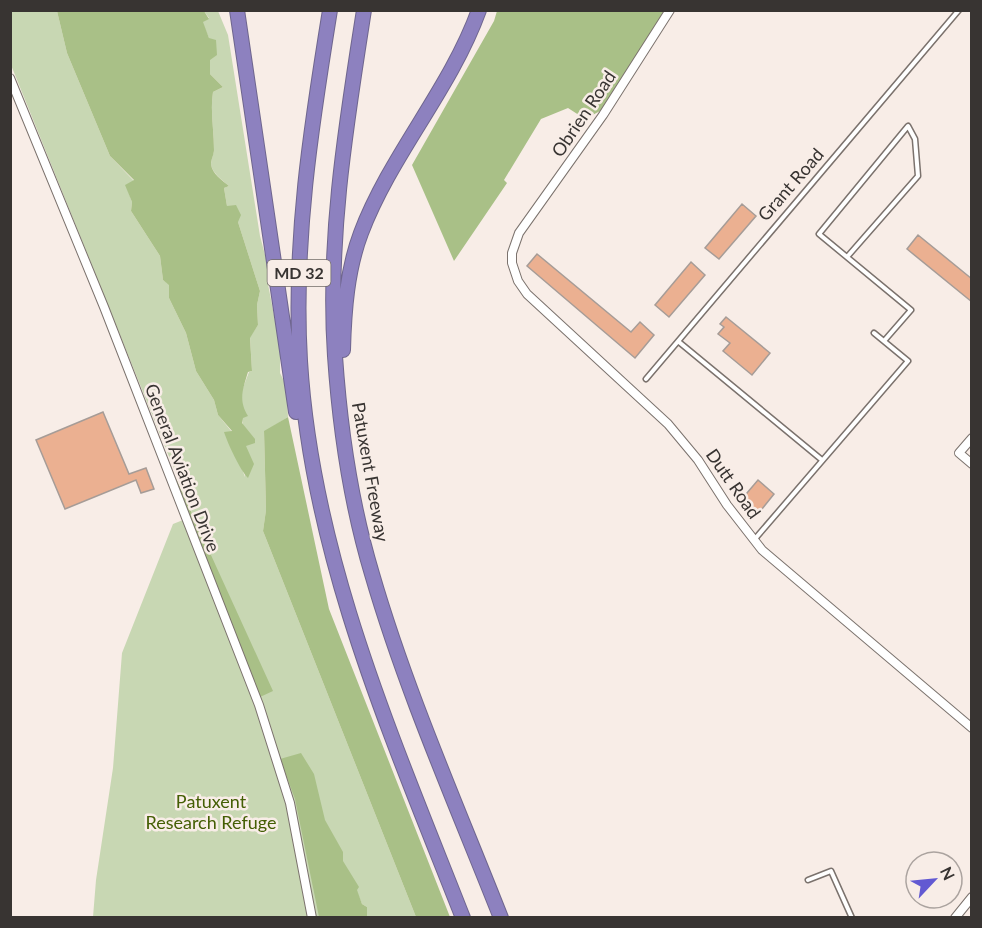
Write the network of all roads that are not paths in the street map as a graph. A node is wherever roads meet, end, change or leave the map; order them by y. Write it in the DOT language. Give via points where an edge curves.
graph roads {
  1 [pos="228,10"];
  2 [pos="237,10"];
  3 [pos="330,10"];
  4 [pos="364,10"];
  5 [pos="479,10"];
  6 [pos="670,10"];
  7 [pos="959,10"];
  8 [pos="244,72"];
  9 [pos="10,78"];
  10 [pos="519,233"];
  11 [pos="847,257"];
  12 [pos="874,333"];
  13 [pos="885,341"];
  14 [pos="679,342"];
  15 [pos="646,379"];
  16 [pos="972,438"];
  17 [pos="822,460"];
  18 [pos="972,464"];
  19 [pos="360,528"];
  20 [pos="326,536"];
  21 [pos="754,540"];
  22 [pos="972,728"];
  23 [pos="808,880"];
  24 [pos="972,897"];
  25 [pos="312,918"];
  26 [pos="463,918"];
  27 [pos="501,918"];
  28 [pos="852,918"];
  29 [pos="955,918"];
  1 -- 8 [label="highway"];
  2 -- 8 [label="highway"];
  3 -- 20 [label="highway, MD 32" via="302,199 298,300 305,414"];
  4 -- 19 [label="highway, Patuxent Freeway / MD 32" via="343,144 333,298 339,410"];
  5 -- 19 [label="highway" via="459,55 379,194 354,257 346,298 343,354"];
  6 -- 10 [label="street, Obrien Road" via="603,115"];
  7 -- 14 [label="lane, Grant Road"];
  8 -- 20 [label="highway" via="297,415"];
  9 -- 25 [label="street, General Aviation Drive" via="259,705 290,803"];
  10 -- 21 [label="street, Dutt Road" via="512,263 522,288 684,441"];
  11 -- 11 [label="lane" via="819,234 908,126 915,139 918,176"];
  11 -- 13 [label="lane" via="911,310"];
  12 -- 13 [label="lane"];
  13 -- 17 [label="lane" via="908,360"];
  14 -- 15 [label="lane, Grant Road"];
  14 -- 17 [label="lane"];
  16 -- 18 [label="street" via="959,453"];
  17 -- 21 [label="lane"];
  19 -- 27 [label="highway, Patuxent Freeway / MD 32" via="405,674"];
  20 -- 26 [label="highway, MD 32" via="370,677"];
  21 -- 22 [label="street, Dutt Road"];
  23 -- 28 [label="lane" via="831,871"];
  24 -- 29 [label="street"];
}
